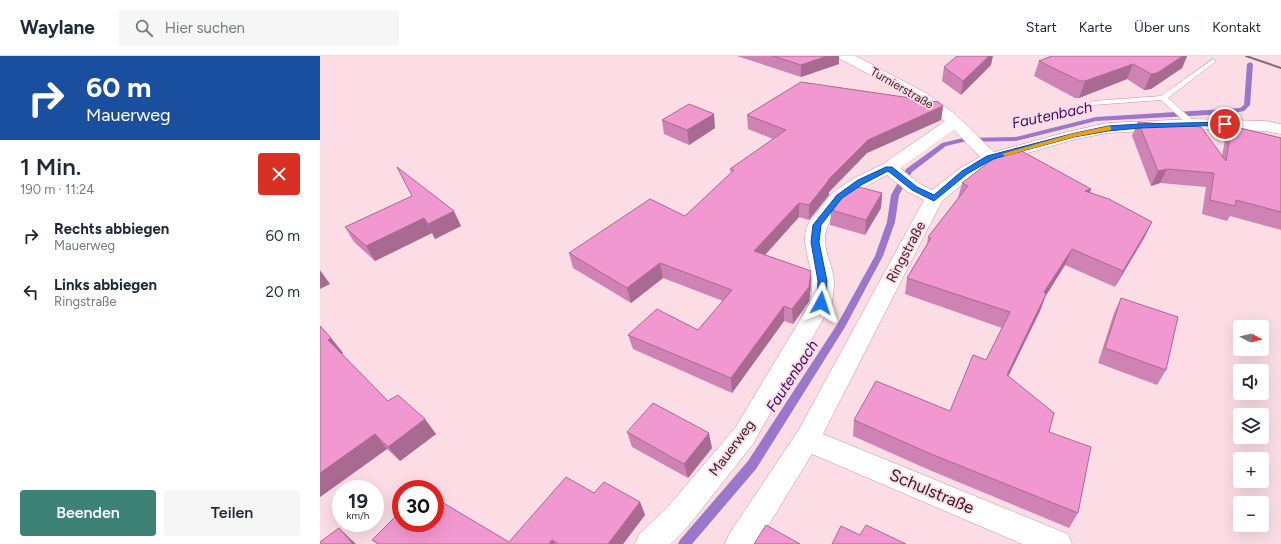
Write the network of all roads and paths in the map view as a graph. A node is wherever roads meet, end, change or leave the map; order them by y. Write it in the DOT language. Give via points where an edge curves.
graph roads {
  1 [pos="845,56"];
  2 [pos="1213,61"];
  3 [pos="1163,98"];
  4 [pos="1093,104"];
  5 [pos="954,122"];
  6 [pos="1192,124"];
  7 [pos="1281,129"];
  8 [pos="986,153"];
  9 [pos="901,178"];
  10 [pos="934,198"];
  11 [pos="807,439"];
  12 [pos="650,544"];
  13 [pos="740,544"];
  14 [pos="1057,544"];
  1 -- 5 [label="street, Turnierstraße" via="921,96"];
  2 -- 3 [label="lane"];
  3 -- 4 [label="lane"];
  3 -- 6 [label="lane"];
  5 -- 8 [label="street, Turnierstraße"];
  5 -- 9 [label="street, Mauerweg"];
  6 -- 7 [label="street, Ringstraße" via="1265,126"];
  6 -- 8 [label="street, Ringstraße" via="1108,128"];
  8 -- 10 [label="street, Ringstraße"];
  9 -- 10 [label="street"];
  9 -- 12 [label="street, Mauerweg" via="860,182 839,196 817,225 815,242 823,281 818,310 744,436 676,519"];
  10 -- 11 [label="street, Ringstraße"];
  11 -- 13 [label="street, Ringstraße"];
  11 -- 14 [label="street, Schulstraße"];
}
